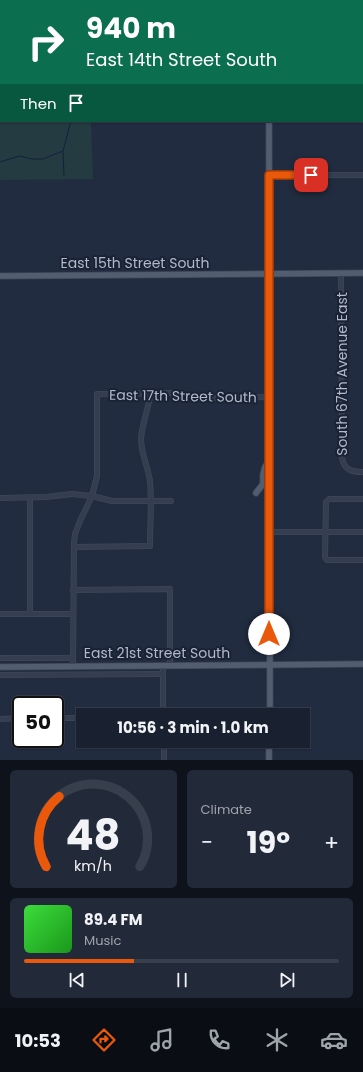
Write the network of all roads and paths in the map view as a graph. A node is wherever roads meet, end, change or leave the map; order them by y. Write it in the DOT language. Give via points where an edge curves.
graph roads {
  1 [pos="269,122"];
  2 [pos="269,175"];
  3 [pos="363,175"];
  4 [pos="341,273"];
  5 [pos="363,273"];
  6 [pos="269,274"];
  7 [pos="0,276"];
  8 [pos="150,394"];
  9 [pos="270,397"];
  10 [pos="269,460"];
  11 [pos="363,472"];
  12 [pos="256,493"];
  13 [pos="92,496"];
  14 [pos="0,498"];
  15 [pos="30,498"];
  16 [pos="363,499"];
  17 [pos="150,501"];
  18 [pos="171,501"];
  19 [pos="269,532"];
  20 [pos="325,532"];
  21 [pos="363,532"];
  22 [pos="74,547"];
  23 [pos="363,560"];
  24 [pos="73,590"];
  25 [pos="0,614"];
  26 [pos="30,614"];
  27 [pos="73,614"];
  28 [pos="0,658"];
  29 [pos="73,658"];
  30 [pos="363,664"];
  31 [pos="269,665"];
  32 [pos="73,666"];
  33 [pos="163,666"];
  34 [pos="170,666"];
  35 [pos="0,667"];
  36 [pos="163,674"];
  37 [pos="0,675"];
  38 [pos="164,708"];
  39 [pos="270,708"];
  40 [pos="12,718"];
  41 [pos="64,718"];
  42 [pos="76,718"];
  43 [pos="0,719"];
  44 [pos="164,748"];
  45 [pos="270,748"];
  46 [pos="164,760"];
  47 [pos="270,760"];
  1 -- 2 [label="main road"];
  2 -- 3 [label="street"];
  2 -- 6 [label="main road"];
  4 -- 5 [label="main road, East 15th Street South"];
  4 -- 6 [label="main road, East 15th Street South"];
  4 -- 11 [label="street, South 67th Avenue East" via="342,458 344,466 350,471"];
  6 -- 7 [label="main road, East 15th Street South"];
  6 -- 9 [label="main road"];
  8 -- 9 [label="street, East 17th Street South" via="176,393 202,398"];
  8 -- 13 [label="street, East 17th Street South" via="98,394 98,469"];
  8 -- 17 [label="street" via="141,439 150,480"];
  9 -- 10 [label="main road"];
  10 -- 12 [label="main road" via="263,474 263,484"];
  10 -- 19 [label="main road"];
  13 -- 15 [label="street" via="72,494"];
  13 -- 17 [label="street" via="112,501"];
  13 -- 22 [label="street" via="75,534"];
  14 -- 15 [label="street"];
  15 -- 26 [label="street"];
  16 -- 20 [label="street" via="327,500"];
  17 -- 18 [label="street"];
  17 -- 22 [label="street" via="150,546"];
  19 -- 20 [label="street"];
  19 -- 31 [label="main road"];
  20 -- 21 [label="street"];
  20 -- 23 [label="street" via="327,560"];
  22 -- 24 [label="street"];
  24 -- 27 [label="street"];
  24 -- 34 [label="street" via="170,589"];
  25 -- 26 [label="street"];
  26 -- 27 [label="street"];
  27 -- 29 [label="street"];
  28 -- 29 [label="street, East 21st Street South"];
  29 -- 32 [label="street"];
  30 -- 31 [label="main road, East 21st Street South"];
  31 -- 34 [label="main road, East 21st Street South"];
  31 -- 39 [label="main road"];
  32 -- 33 [label="main road, East 21st Street South"];
  32 -- 35 [label="main road, East 21st Street South"];
  33 -- 34 [label="main road, East 21st Street South"];
  33 -- 36 [label="street"];
  36 -- 37 [label="street, East 21st Street South"];
  36 -- 38 [label="street"];
  40 -- 43 [label="street"];
  41 -- 42 [label="street"];
  44 -- 46 [label="street"];
  45 -- 47 [label="main road"];
}
